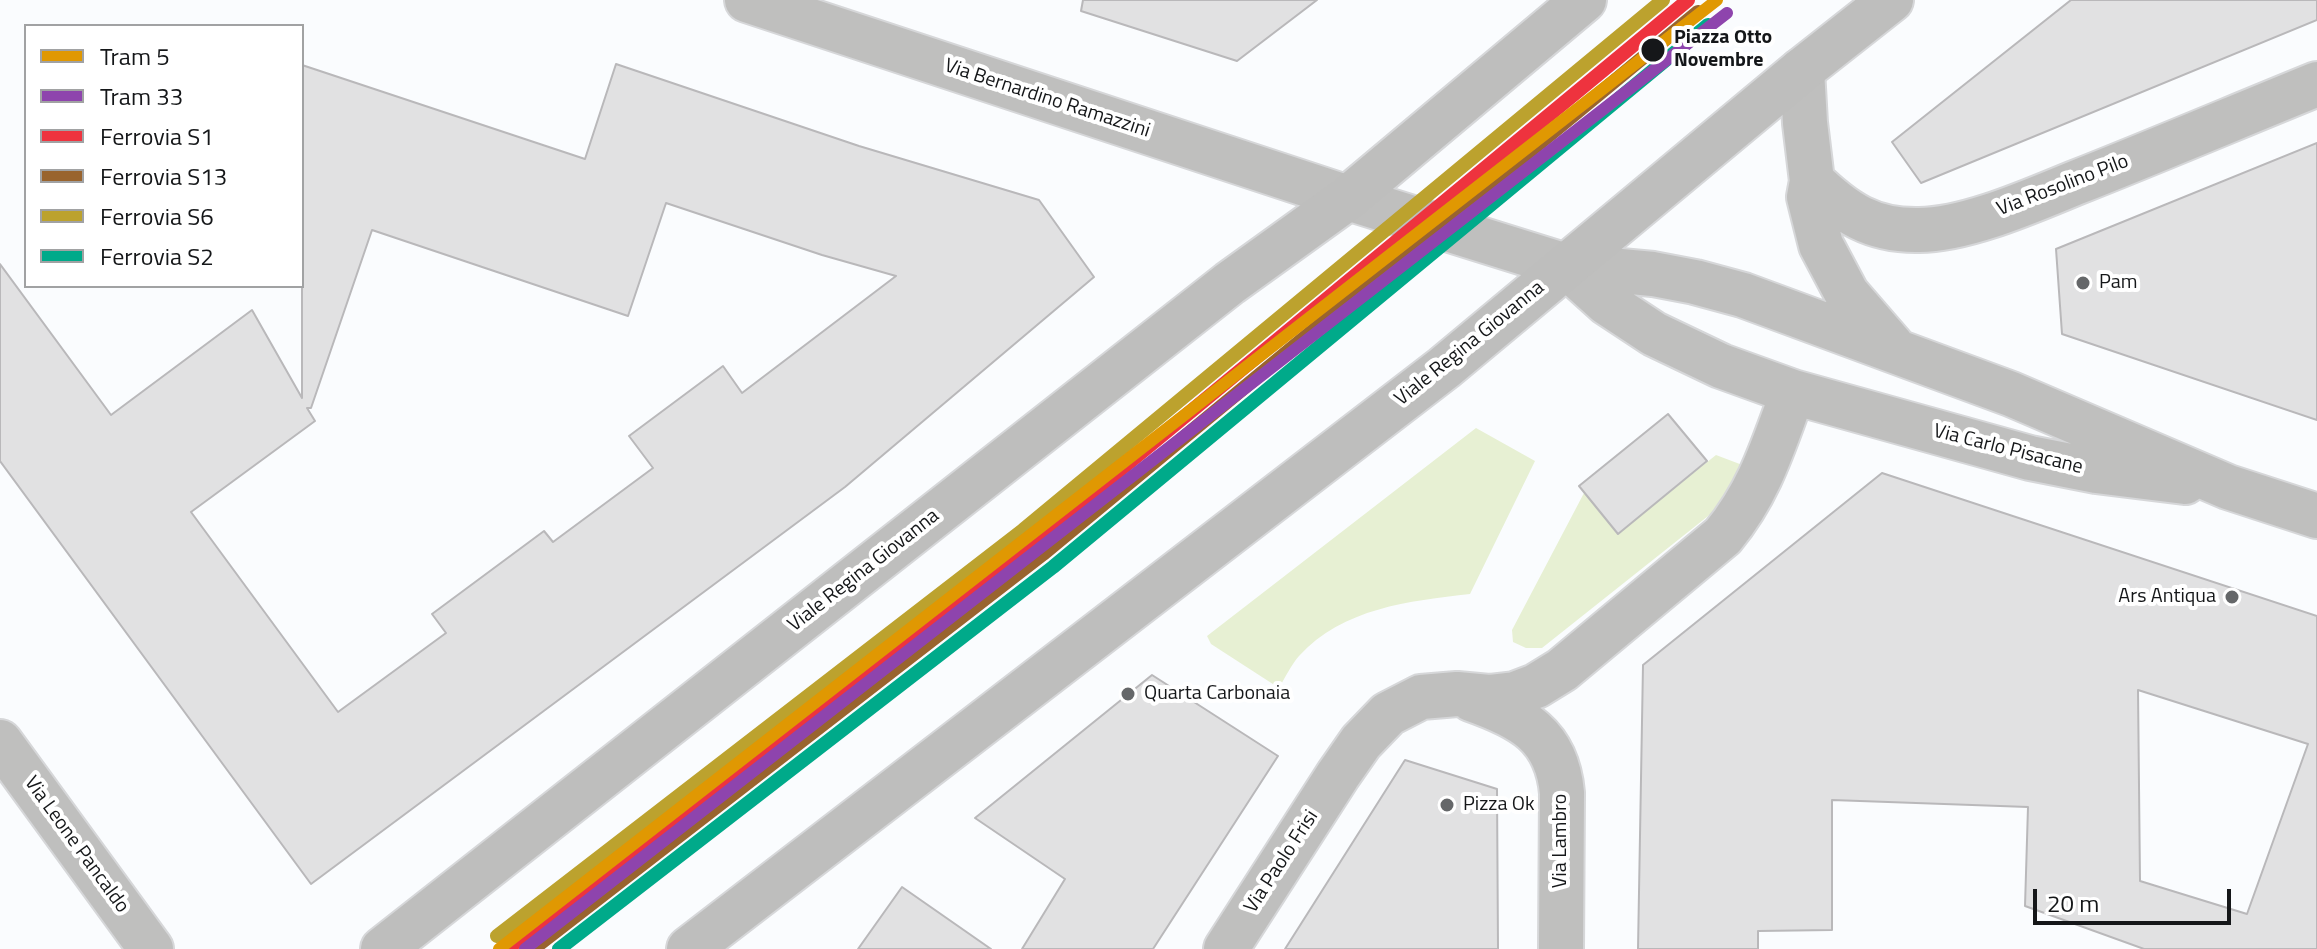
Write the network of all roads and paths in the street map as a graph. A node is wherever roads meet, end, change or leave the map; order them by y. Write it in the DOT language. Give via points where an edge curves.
graph roads {
  1 [pos="747,0"];
  2 [pos="1584,0"];
  3 [pos="1891,0"];
  4 [pos="1802,70"];
  5 [pos="2317,84"];
  6 [pos="1812,181"];
  7 [pos="1348,198"];
  8 [pos="1566,266"];
  9 [pos="1897,351"];
  10 [pos="1793,392"];
  11 [pos="2228,487"];
  12 [pos="2317,516"];
  13 [pos="1457,694"];
  14 [pos="0,742"];
  15 [pos="151,949"];
  16 [pos="383,949"];
  17 [pos="689,949"];
  18 [pos="1226,949"];
  19 [pos="1561,949"];
  1 -- 7 [label="street, Via Bernardino Ramazzini"];
  2 -- 7 [label="street"];
  3 -- 4 [label="street"];
  4 -- 6 [label="street"];
  4 -- 8 [label="street"];
  5 -- 6 [label="street, Via Rosolino Pilo" via="2041,197 1938,229 1899,229 1867,221 1836,204"];
  6 -- 9 [label="street" via="1809,197 1830,266"];
  7 -- 8 [label="street"];
  7 -- 16 [label="street, Viale Regina Giovanna" via="1230,283"];
  8 -- 9 [label="street" via="1695,282"];
  8 -- 10 [label="street" via="1607,303 1654,334"];
  8 -- 17 [label="street, Viale Regina Giovanna" via="1444,368"];
  9 -- 11 [label="street, Via Carlo Pisacane"];
  10 -- 11 [label="street, Via Carlo Pisacane" via="2064,466"];
  10 -- 13 [label="street" via="1764,474 1723,536 1536,686 1489,697"];
  11 -- 12 [label="street, Via Carlo Pisacane"];
  13 -- 18 [label="street, Via Paolo Frisi" via="1421,697 1388,714 1361,742"];
  13 -- 19 [label="street, Via Lambro" via="1504,710 1533,729 1554,755 1562,793"];
  14 -- 15 [label="street, Via Leone Pancaldo"];
}
